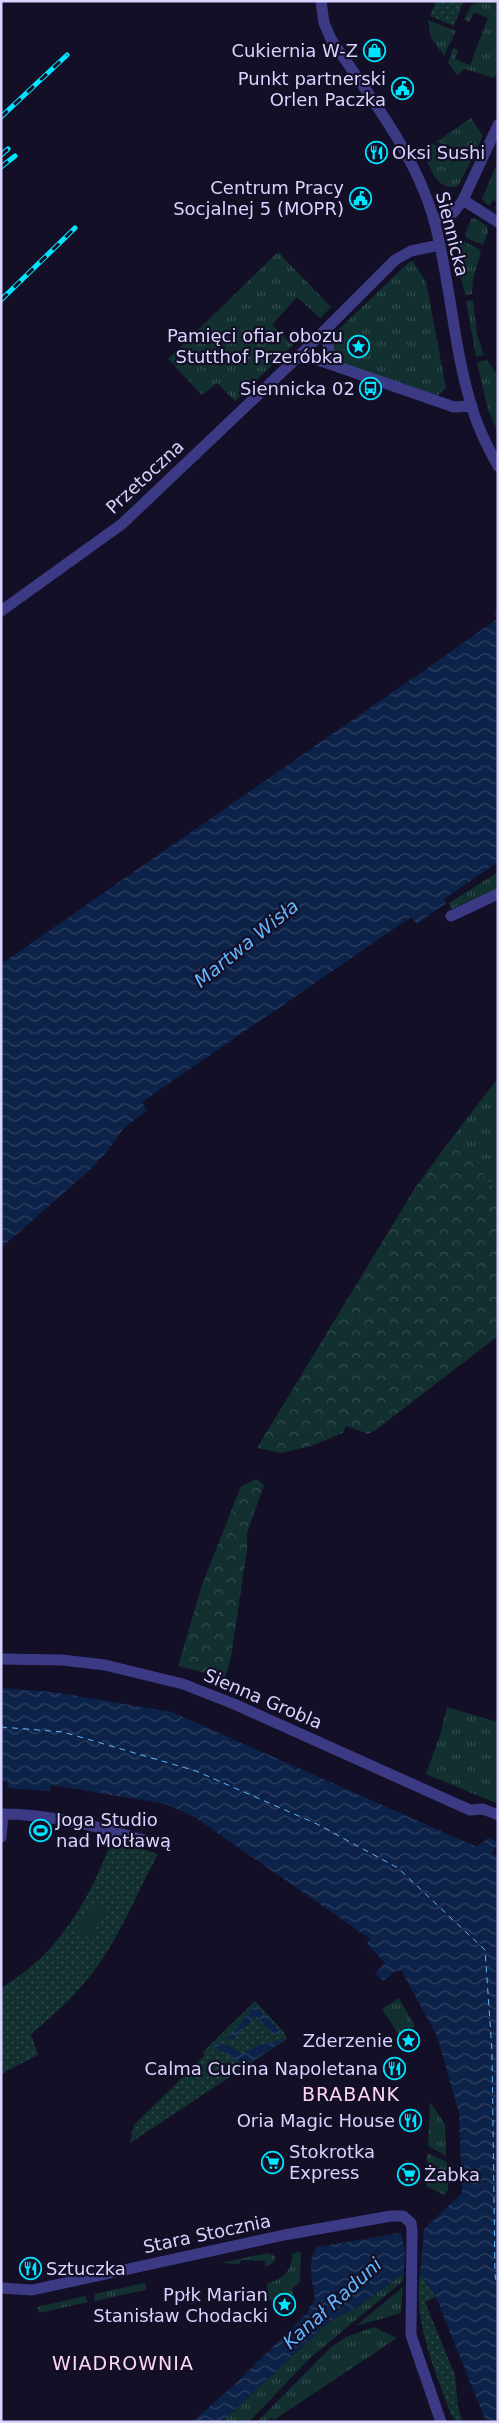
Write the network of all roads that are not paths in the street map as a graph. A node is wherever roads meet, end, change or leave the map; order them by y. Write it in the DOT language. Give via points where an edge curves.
graph roads {
  1 [pos="321,1"];
  2 [pos="498,125"];
  3 [pos="462,200"];
  4 [pos="434,220"];
  5 [pos="498,222"];
  6 [pos="440,246"];
  7 [pos="326,330"];
  8 [pos="301,354"];
  9 [pos="336,366"];
  10 [pos="472,406"];
  11 [pos="498,466"];
  12 [pos="1,611"];
  13 [pos="498,894"];
  14 [pos="450,916"];
  15 [pos="1,1659"];
  16 [pos="2,1814"];
  17 [pos="498,1815"];
  18 [pos="1,1837"];
  19 [pos="154,1843"];
  20 [pos="1,2288"];
  21 [pos="441,2422"];
  1 -- 4 [label="street, Siennicka" via="324,24 331,39 401,146"];
  2 -- 3 [label="street"];
  3 -- 4 [label="street" via="454,212"];
  3 -- 5 [label="street"];
  4 -- 6 [label="street, Siennicka"];
  6 -- 7 [label="street, Przetoczna" via="411,251 395,260"];
  6 -- 10 [label="street, Siennicka"];
  7 -- 8 [label="street, Przetoczna"];
  7 -- 9 [label="street" via="329,353"];
  8 -- 9 [label="street"];
  8 -- 12 [label="street, Przetoczna" via="122,524"];
  9 -- 10 [label="street" via="454,407"];
  10 -- 11 [label="street, Siennicka" via="482,436"];
  13 -- 14 [label="street"];
  15 -- 17 [label="street, Sienna Grobla" via="62,1660 105,1665 183,1684 470,1810 483,1809"];
  16 -- 18 [label="street"];
  16 -- 19 [label="street" via="74,1821"];
  20 -- 21 [label="street, Stara Stocznia" via="32,2290 284,2235 391,2216 407,2218 412,2231 411,2335"];
}
